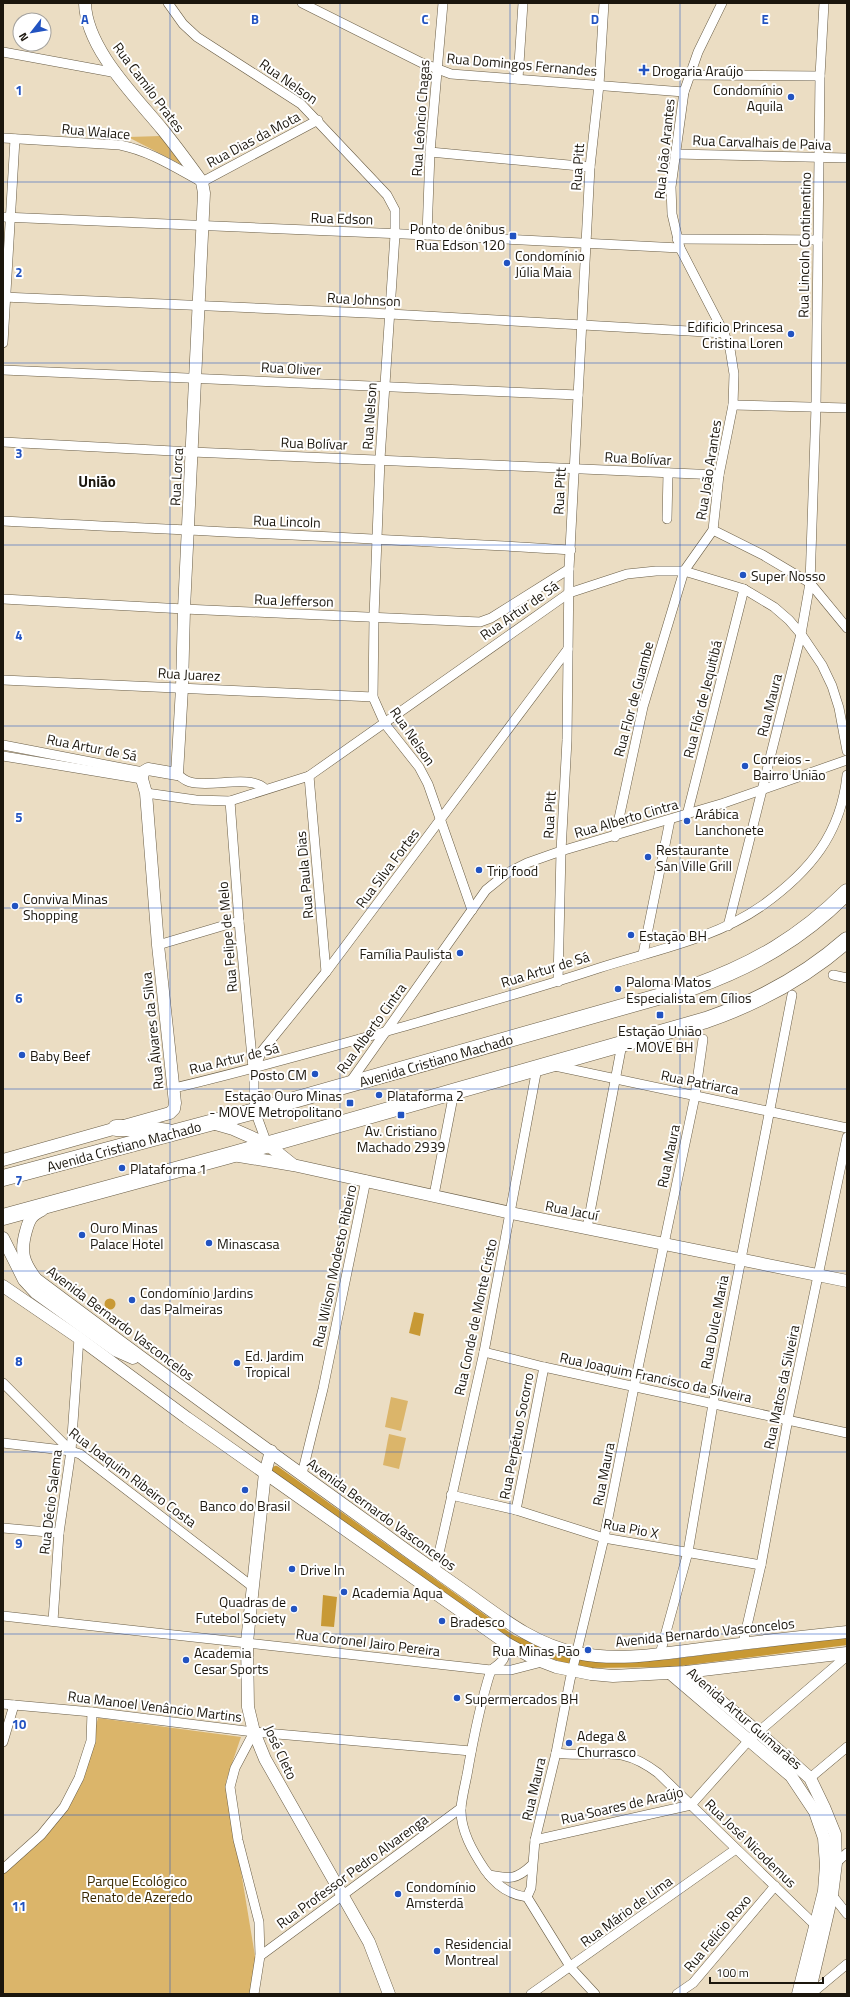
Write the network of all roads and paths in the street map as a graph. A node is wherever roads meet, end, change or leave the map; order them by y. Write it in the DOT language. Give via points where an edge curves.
graph roads {
  1 [pos="85,3"];
  2 [pos="168,3"];
  3 [pos="302,3"];
  4 [pos="443,3"];
  5 [pos="523,3"];
  6 [pos="604,3"];
  7 [pos="722,3"];
  8 [pos="824,3"];
  9 [pos="3,52"];
  10 [pos="437,70"];
  11 [pos="117,73"];
  12 [pos="689,75"];
  13 [pos="820,76"];
  14 [pos="518,80"];
  15 [pos="599,85"];
  16 [pos="684,92"];
  17 [pos="318,120"];
  18 [pos="3,138"];
  19 [pos="15,139"];
  20 [pos="430,152"];
  21 [pos="675,154"];
  22 [pos="819,158"];
  23 [pos="847,158"];
  24 [pos="590,167"];
  25 [pos="202,182"];
  26 [pos="7,218"];
  27 [pos="203,227"];
  28 [pos="395,235"];
  29 [pos="427,235"];
  30 [pos="818,240"];
  31 [pos="586,242"];
  32 [pos="678,244"];
  33 [pos="4,298"];
  34 [pos="200,306"];
  35 [pos="390,314"];
  36 [pos="583,324"];
  37 [pos="724,333"];
  38 [pos="3,343"];
  39 [pos="3,370"];
  40 [pos="196,377"];
  41 [pos="384,388"];
  42 [pos="578,395"];
  43 [pos="733,405"];
  44 [pos="816,408"];
  45 [pos="847,408"];
  46 [pos="3,442"];
  47 [pos="192,452"];
  48 [pos="380,459"];
  49 [pos="574,469"];
  50 [pos="668,473"];
  51 [pos="720,475"];
  52 [pos="667,519"];
  53 [pos="3,521"];
  54 [pos="713,530"];
  55 [pos="188,531"];
  56 [pos="378,538"];
  57 [pos="571,550"];
  58 [pos="569,569"];
  59 [pos="684,571"];
  60 [pos="810,583"];
  61 [pos="744,589"];
  62 [pos="569,593"];
  63 [pos="3,599"];
  64 [pos="184,609"];
  65 [pos="374,617"];
  66 [pos="847,628"];
  67 [pos="801,634"];
  68 [pos="568,649"];
  69 [pos="3,680"];
  70 [pos="182,688"];
  71 [pos="373,697"];
  72 [pos="385,724"];
  73 [pos="3,745"];
  74 [pos="847,751"];
  75 [pos="3,756"];
  76 [pos="847,760"];
  77 [pos="176,774"];
  78 [pos="142,775"];
  79 [pos="847,775"];
  80 [pos="309,776"];
  81 [pos="265,790"];
  82 [pos="762,790"];
  83 [pos="146,793"];
  84 [pos="230,801"];
  85 [pos="687,815"];
  86 [pos="441,818"];
  87 [pos="670,820"];
  88 [pos="614,836"];
  89 [pos="561,851"];
  90 [pos="847,892"];
  91 [pos="472,910"];
  92 [pos="239,921"];
  93 [pos="728,926"];
  94 [pos="847,940"];
  95 [pos="158,945"];
  96 [pos="643,954"];
  97 [pos="326,972"];
  98 [pos="833,975"];
  99 [pos="847,978"];
  100 [pos="558,982"];
  101 [pos="792,995"];
  102 [pos="386,1032"];
  103 [pos="703,1039"];
  104 [pos="622,1044"];
  105 [pos="543,1066"];
  106 [pos="254,1070"];
  107 [pos="615,1079"];
  108 [pos="347,1085"];
  109 [pos="174,1088"];
  110 [pos="454,1092"];
  111 [pos="695,1096"];
  112 [pos="771,1110"];
  113 [pos="255,1112"];
  114 [pos="211,1123"];
  115 [pos="116,1128"];
  116 [pos="847,1128"];
  117 [pos="176,1133"];
  118 [pos="847,1137"];
  119 [pos="267,1144"];
  120 [pos="232,1154"];
  121 [pos="3,1160"];
  122 [pos="293,1165"];
  123 [pos="3,1178"];
  124 [pos="366,1180"];
  125 [pos="434,1195"];
  126 [pos="54,1204"];
  127 [pos="510,1213"];
  128 [pos="3,1217"];
  129 [pos="587,1228"];
  130 [pos="3,1229"];
  131 [pos="3,1238"];
  132 [pos="664,1244"];
  133 [pos="740,1260"];
  134 [pos="14,1262"];
  135 [pos="819,1276"];
  136 [pos="847,1281"];
  137 [pos="3,1286"];
  138 [pos="80,1332"];
  139 [pos="484,1352"];
  140 [pos="544,1367"];
  141 [pos="156,1369"];
  142 [pos="3,1383"];
  143 [pos="634,1387"];
  144 [pos="200,1400"];
  145 [pos="713,1404"];
  146 [pos="187,1418"];
  147 [pos="788,1419"];
  148 [pos="847,1433"];
  149 [pos="3,1443"];
  150 [pos="71,1451"];
  151 [pos="271,1451"];
  152 [pos="265,1473"];
  153 [pos="302,1474"];
  154 [pos="451,1495"];
  155 [pos="516,1510"];
  156 [pos="3,1528"];
  157 [pos="59,1533"];
  158 [pos="604,1538"];
  159 [pos="688,1552"];
  160 [pos="761,1565"];
  161 [pos="435,1571"];
  162 [pos="253,1587"];
  163 [pos="3,1616"];
  164 [pos="53,1621"];
  165 [pos="847,1632"];
  166 [pos="247,1642"];
  167 [pos="506,1643"];
  168 [pos="743,1644"];
  169 [pos="577,1653"];
  170 [pos="660,1654"];
  171 [pos="847,1655"];
  172 [pos="542,1662"];
  173 [pos="491,1670"];
  174 [pos="572,1671"];
  175 [pos="686,1672"];
  176 [pos="670,1673"];
  177 [pos="3,1704"];
  178 [pos="14,1705"];
  179 [pos="92,1712"];
  180 [pos="254,1732"];
  181 [pos="754,1735"];
  182 [pos="3,1742"];
  183 [pos="847,1747"];
  184 [pos="471,1751"];
  185 [pos="556,1753"];
  186 [pos="791,1776"];
  187 [pos="810,1778"];
  188 [pos="691,1805"];
  189 [pos="461,1808"];
  190 [pos="535,1840"];
  191 [pos="736,1849"];
  192 [pos="847,1853"];
  193 [pos="836,1863"];
  194 [pos="532,1865"];
  195 [pos="3,1869"];
  196 [pos="489,1875"];
  197 [pos="775,1886"];
  198 [pos="832,1895"];
  199 [pos="344,1896"];
  200 [pos="527,1897"];
  201 [pos="847,1914"];
  202 [pos="815,1925"];
  203 [pos="260,1956"];
  204 [pos="847,1964"];
  205 [pos="571,1968"];
  206 [pos="386,1992"];
  207 [pos="254,1994"];
  208 [pos="532,1994"];
  209 [pos="595,1994"];
  210 [pos="676,1994"];
  211 [pos="798,1994"];
  212 [pos="810,1994"];
  1 -- 11 [label="main road, Rua Camilo Prates" via="90,30"];
  2 -- 17 [label="street, Rua Nelson" via="190,31 296,101"];
  3 -- 10 [label="street, Rua Domingos Fernandes"];
  4 -- 10 [label="street, Rua Leôncio Chagas"];
  5 -- 14 [label="street"];
  6 -- 15 [label="street, Rua Pitt"];
  7 -- 12 [label="street, Rua João Arantes"];
  8 -- 13 [label="street, Rua Lincoln Continentino"];
  9 -- 11 [label="street"];
  10 -- 14 [label="street, Rua Domingos Fernandes" via="451,74"];
  10 -- 20 [label="street, Rua Leôncio Chagas"];
  11 -- 25 [label="main road, Rua Camilo Prates"];
  12 -- 13 [label="street"];
  12 -- 16 [label="street, Rua João Arantes"];
  13 -- 22 [label="street, Rua Lincoln Continentino"];
  14 -- 15 [label="street, Rua Domingos Fernandes"];
  15 -- 16 [label="street, Rua Domingos Fernandes"];
  15 -- 24 [label="street, Rua Pitt"];
  16 -- 21 [label="street, Rua João Arantes"];
  17 -- 25 [label="street, Rua Dias da Mota"];
  17 -- 28 [label="street, Rua Nelson" via="387,195 395,210"];
  18 -- 19 [label="street, Rua Walace"];
  19 -- 25 [label="street, Rua Walace" via="132,147"];
  19 -- 26 [label="street"];
  20 -- 24 [label="street"];
  20 -- 29 [label="street, Rua Leôncio Chagas"];
  21 -- 22 [label="street, Rua Carvalhais de Paiva"];
  21 -- 32 [label="street, Rua João Arantes" via="671,187 672,214"];
  22 -- 23 [label="street, Rua Carvalhais de Paiva"];
  22 -- 30 [label="street, Rua Lincoln Continentino"];
  24 -- 31 [label="street, Rua Pitt"];
  25 -- 27 [label="main road, Rua Lorca"];
  26 -- 27 [label="street, Rua Edson"];
  26 -- 33 [label="street"];
  27 -- 28 [label="street, Rua Edson"];
  27 -- 34 [label="main road, Rua Lorca"];
  28 -- 29 [label="street, Rua Edson"];
  28 -- 35 [label="street, Rua Nelson"];
  29 -- 31 [label="street, Rua Edson"];
  30 -- 32 [label="street, Rua Edson"];
  30 -- 44 [label="street, Rua Lincoln Continentino"];
  31 -- 32 [label="street, Rua Edson"];
  31 -- 36 [label="street, Rua Pitt"];
  32 -- 37 [label="street, Rua João Arantes"];
  33 -- 34 [label="street, Rua Johnson"];
  33 -- 38 [label="street"];
  34 -- 35 [label="street, Rua Johnson"];
  34 -- 40 [label="main road, Rua Lorca"];
  35 -- 36 [label="street, Rua Johnson"];
  35 -- 41 [label="street, Rua Nelson"];
  36 -- 37 [label="street, Rua Johnson"];
  36 -- 42 [label="street, Rua Pitt"];
  37 -- 43 [label="street, Rua João Arantes" via="730,349 734,374"];
  39 -- 40 [label="street, Rua Oliver"];
  40 -- 41 [label="street, Rua Oliver"];
  40 -- 47 [label="main road, Rua Lorca"];
  41 -- 42 [label="street, Rua Oliver"];
  41 -- 48 [label="street, Rua Nelson"];
  42 -- 49 [label="street, Rua Pitt"];
  43 -- 44 [label="street"];
  43 -- 51 [label="street, Rua João Arantes"];
  44 -- 45 [label="street"];
  44 -- 60 [label="street, Rua Lincoln Continentino"];
  46 -- 47 [label="street, Rua Bolívar"];
  47 -- 48 [label="street, Rua Bolívar"];
  47 -- 55 [label="main road, Rua Lorca"];
  48 -- 49 [label="street, Rua Bolívar"];
  48 -- 56 [label="street, Rua Nelson"];
  49 -- 50 [label="street, Rua Bolívar"];
  49 -- 57 [label="street, Rua Pitt"];
  50 -- 51 [label="street, Rua Bolívar"];
  50 -- 52 [label="street"];
  51 -- 54 [label="street, Rua João Arantes"];
  53 -- 55 [label="street, Rua Lincoln"];
  54 -- 59 [label="street, Rua João Arantes"];
  54 -- 60 [label="street" via="763,555"];
  55 -- 56 [label="street, Rua Lincoln"];
  55 -- 64 [label="main road, Rua Lorca"];
  56 -- 57 [label="street, Rua Lincoln"];
  56 -- 65 [label="street, Rua Nelson"];
  57 -- 58 [label="street, Rua Pitt"];
  58 -- 62 [label="street, Rua Pitt"];
  58 -- 65 [label="street, Rua Jefferson" via="491,618 480,622"];
  59 -- 61 [label="street, Rua Artur de Sá"];
  59 -- 62 [label="street, Rua Artur de Sá" via="627,574"];
  59 -- 88 [label="street, Rua Flor de Guambe" via="643,707"];
  60 -- 66 [label="street"];
  60 -- 67 [label="street, Rua Maura"];
  61 -- 67 [label="street, Rua Artur de Sá" via="774,607"];
  61 -- 85 [label="street, Rua Flôr de Jequitibá"];
  62 -- 68 [label="street, Rua Pitt"];
  62 -- 72 [label="street, Rua Artur de Sá"];
  63 -- 64 [label="street, Rua Jefferson"];
  64 -- 65 [label="street, Rua Jefferson"];
  64 -- 70 [label="main road, Rua Lorca"];
  65 -- 71 [label="street, Rua Nelson"];
  67 -- 74 [label="street, Rua Artur de Sá" via="822,665 832,686"];
  67 -- 82 [label="street, Rua Maura"];
  68 -- 86 [label="street, Rua Silva Fortes"];
  68 -- 89 [label="street, Rua Pitt" via="567,740"];
  69 -- 70 [label="street, Rua Juarez"];
  70 -- 71 [label="street, Rua Juarez"];
  70 -- 77 [label="main road, Rua Lorca"];
  71 -- 72 [label="street, Rua Nelson"];
  72 -- 80 [label="street, Rua Artur de Sá"];
  72 -- 86 [label="street, Rua Nelson" via="419,767"];
  73 -- 78 [label="street, Rua Artur de Sá"];
  75 -- 78 [label="street, Rua Artur de Sá"];
  76 -- 82 [label="street, Rua Alberto Cintra"];
  77 -- 78 [label="main road, Rua Artur de Sá" via="148,769"];
  77 -- 81 [label="street, Rua Artur de Sá" via="187,782 245,782 261,786"];
  78 -- 83 [label="main road, Rua Álvares da Silva"];
  79 -- 93 [label="street, Rua Artur de Sá" via="840,813 828,839 810,864 762,906"];
  80 -- 81 [label="street, Rua Artur de Sá"];
  80 -- 97 [label="street, Rua Paula Dias"];
  81 -- 84 [label="street, Rua Artur de Sá"];
  82 -- 85 [label="street, Rua Alberto Cintra"];
  82 -- 93 [label="street, Rua Maura"];
  83 -- 84 [label="street, Rua Artur de Sá" via="196,800"];
  83 -- 95 [label="main road, Rua Álvares da Silva"];
  84 -- 92 [label="street, Rua Felipe de Melo"];
  85 -- 87 [label="street, Rua Alberto Cintra"];
  86 -- 91 [label="street, Rua Nelson"];
  86 -- 97 [label="street, Rua Silva Fortes"];
  87 -- 88 [label="street, Rua Alberto Cintra"];
  87 -- 96 [label="street"];
  88 -- 89 [label="street, Rua Alberto Cintra"];
  89 -- 91 [label="street, Rua Alberto Cintra" via="507,873 486,890"];
  89 -- 100 [label="street, Rua Pitt"];
  90 -- 108 [label="highway, Avenida Cristiano Machado" via="774,951 746,966 693,988"];
  91 -- 102 [label="street, Rua Alberto Cintra"];
  92 -- 95 [label="street"];
  92 -- 106 [label="street, Rua Felipe de Melo"];
  93 -- 96 [label="street, Rua Artur de Sá" via="686,942"];
  94 -- 104 [label="highway" via="792,981 759,999 706,1020"];
  95 -- 109 [label="main road, Rua Álvares da Silva"];
  96 -- 100 [label="street, Rua Artur de Sá"];
  97 -- 106 [label="street, Rua Silva Fortes" via="262,1051"];
  98 -- 99 [label="street"];
  100 -- 102 [label="street, Rua Artur de Sá"];
  101 -- 112 [label="street, Rua Dulce Maria"];
  102 -- 106 [label="street, Rua Artur de Sá"];
  102 -- 108 [label="street, Rua Alberto Cintra"];
  103 -- 111 [label="street, Rua Maura"];
  104 -- 105 [label="highway"];
  104 -- 107 [label="street"];
  105 -- 107 [label="street, Rua Patriarca"];
  105 -- 110 [label="highway"];
  105 -- 127 [label="street, Rua Conde de Monte Cristo"];
  106 -- 109 [label="street, Rua Artur de Sá"];
  106 -- 113 [label="street, Rua Silva Fortes"];
  107 -- 111 [label="street, Rua Patriarca"];
  107 -- 129 [label="street"];
  108 -- 113 [label="highway, Avenida Cristiano Machado"];
  109 -- 115 [label="main road, Rua Álvares da Silva" via="174,1109 170,1113"];
  110 -- 119 [label="highway"];
  110 -- 125 [label="street"];
  111 -- 112 [label="street, Rua Patriarca"];
  111 -- 132 [label="street, Rua Maura"];
  112 -- 116 [label="street, Rua Patriarca"];
  112 -- 133 [label="street, Rua Dulce Maria"];
  113 -- 114 [label="highway, Avenida Cristiano Machado"];
  113 -- 119 [label="street"];
  114 -- 117 [label="highway, Avenida Cristiano Machado"];
  114 -- 119 [label="main road, Rua Jacuí" via="233,1129"];
  115 -- 117 [label="highway"];
  115 -- 121 [label="main road, Rua Álvares da Silva"];
  117 -- 123 [label="highway, Avenida Cristiano Machado"];
  118 -- 135 [label="street, Rua Matos da Silveira"];
  119 -- 120 [label="highway"];
  119 -- 122 [label="main road, Rua Jacuí"];
  120 -- 122 [label="main road, Rua Jacuí"];
  120 -- 126 [label="highway"];
  122 -- 124 [label="main road, Rua Jacuí"];
  124 -- 125 [label="main road, Rua Jacuí"];
  124 -- 153 [label="street, Rua Wilson Modesto Ribeiro" via="323,1389"];
  125 -- 127 [label="main road, Rua Jacuí"];
  126 -- 128 [label="highway"];
  126 -- 141 [label="main road, Avenida Bernardo Vasconcelos" via="30,1218 22,1244 27,1267 36,1279"];
  127 -- 129 [label="main road, Rua Jacuí"];
  127 -- 139 [label="street, Rua Conde de Monte Cristo"];
  129 -- 132 [label="main road, Rua Jacuí"];
  130 -- 134 [label="main road"];
  131 -- 134 [label="main road"];
  132 -- 133 [label="main road, Rua Jacuí"];
  132 -- 143 [label="street, Rua Maura"];
  133 -- 135 [label="main road, Rua Jacuí"];
  133 -- 145 [label="street, Rua Dulce Maria"];
  134 -- 138 [label="main road" via="24,1280 36,1293"];
  135 -- 136 [label="main road, Rua Jacuí"];
  135 -- 147 [label="street, Rua Matos da Silveira"];
  137 -- 138 [label="main road"];
  138 -- 141 [label="main road"];
  138 -- 146 [label="main road"];
  138 -- 150 [label="street, Rua Décio Salema"];
  139 -- 140 [label="street, Rua Joaquim Francisco da Silveira"];
  139 -- 154 [label="street, Rua Conde de Monte Cristo"];
  140 -- 143 [label="street, Rua Joaquim Francisco da Silveira"];
  140 -- 155 [label="street, Rua Perpétuo Socorro"];
  141 -- 144 [label="main road, Avenida Bernardo Vasconcelos"];
  142 -- 150 [label="street, Rua Joaquim Ribeiro Costa"];
  143 -- 145 [label="street, Rua Joaquim Francisco da Silveira"];
  143 -- 158 [label="street, Rua Maura"];
  144 -- 146 [label="main road" via="191,1407"];
  144 -- 151 [label="main road, Avenida Bernardo Vasconcelos"];
  145 -- 147 [label="street, Rua Joaquim Francisco da Silveira"];
  145 -- 159 [label="street, Rua Dulce Maria"];
  146 -- 152 [label="main road"];
  147 -- 148 [label="street, Rua Joaquim Francisco da Silveira"];
  147 -- 160 [label="street, Rua Matos da Silveira"];
  149 -- 150 [label="street"];
  150 -- 157 [label="street, Rua Décio Salema"];
  150 -- 162 [label="street, Rua Joaquim Ribeiro Costa" via="80,1454"];
  151 -- 152 [label="main road, José Cleto"];
  151 -- 153 [label="main road, Avenida Bernardo Vasconcelos"];
  152 -- 162 [label="main road, José Cleto"];
  152 -- 167 [label="main road"];
  153 -- 161 [label="main road, Avenida Bernardo Vasconcelos"];
  154 -- 155 [label="street, Rua Pio X"];
  154 -- 161 [label="street, Rua Conde de Monte Cristo"];
  155 -- 158 [label="street, Rua Pio X"];
  156 -- 157 [label="street"];
  157 -- 164 [label="street, Rua Décio Salema"];
  158 -- 159 [label="street, Rua Pio X"];
  158 -- 169 [label="street, Rua Maura"];
  159 -- 160 [label="street, Rua Pio X"];
  159 -- 170 [label="street, Rua Dulce Maria"];
  160 -- 168 [label="street, Rua Matos da Silveira"];
  161 -- 169 [label="main road, Avenida Bernardo Vasconcelos" via="525,1634"];
  162 -- 166 [label="main road, José Cleto"];
  163 -- 164 [label="street, Rua Coronel Jairo Pereira"];
  164 -- 166 [label="street, Rua Coronel Jairo Pereira"];
  165 -- 168 [label="main road, Avenida Bernardo Vasconcelos"];
  166 -- 173 [label="street, Rua Coronel Jairo Pereira"];
  166 -- 180 [label="main road, José Cleto" via="248,1706"];
  167 -- 172 [label="main road"];
  167 -- 173 [label="street" via="506,1655 502,1663"];
  168 -- 170 [label="main road, Avenida Bernardo Vasconcelos"];
  169 -- 170 [label="main road, Avenida Bernardo Vasconcelos" via="620,1657"];
  169 -- 174 [label="street, Rua Maura"];
  171 -- 175 [label="main road"];
  171 -- 181 [label="street, Rua Soares de Araújo"];
  172 -- 173 [label="street, Rua Coronel Jairo Pereira" via="511,1670"];
  172 -- 174 [label="main road"];
  173 -- 184 [label="street"];
  174 -- 176 [label="main road" via="613,1676"];
  174 -- 185 [label="street, Rua Maura"];
  175 -- 176 [label="main road"];
  175 -- 181 [label="main road, Avenida Artur Guimarães"];
  176 -- 181 [label="main road, Avenida Artur Guimarães"];
  177 -- 178 [label="street, Rua Manoel Venâncio Martins"];
  178 -- 179 [label="street, Rua Manoel Venâncio Martins"];
  178 -- 182 [label="street"];
  179 -- 180 [label="street, Rua Manoel Venâncio Martins"];
  179 -- 195 [label="street" via="91,1742 79,1778 64,1807 42,1835"];
  180 -- 184 [label="street, Rua Manoel Venâncio Martins"];
  180 -- 199 [label="main road, José Cleto" via="265,1759"];
  180 -- 203 [label="street" via="235,1768 230,1787 238,1840 259,1922"];
  181 -- 186 [label="main road, Avenida Artur Guimarães"];
  181 -- 187 [label="main road, Avenida Artur Guimarães"];
  181 -- 188 [label="street, Rua Soares de Araújo"];
  183 -- 187 [label="street"];
  184 -- 189 [label="street"];
  185 -- 188 [label="street, Rua José Nicodemus" via="623,1754 643,1762 658,1773"];
  185 -- 190 [label="street, Rua Maura"];
  186 -- 187 [label="main road" via="800,1781"];
  186 -- 202 [label="main road, Avenida Artur Guimarães" via="815,1812 824,1838 824,1891"];
  187 -- 193 [label="main road, Avenida Artur Guimarães" via="835,1834"];
  188 -- 190 [label="street, Rua Soares de Araújo"];
  188 -- 191 [label="street, Rua José Nicodemus"];
  189 -- 196 [label="street" via="468,1839"];
  189 -- 199 [label="street, Rua Professor Pedro Alvarenga"];
  190 -- 194 [label="street, Rua Maura"];
  191 -- 197 [label="street, Rua José Nicodemus"];
  191 -- 205 [label="street, Rua Mário de Lima"];
  192 -- 193 [label="street"];
  193 -- 198 [label="main road, Avenida Artur Guimarães"];
  194 -- 196 [label="street" via="522,1875 509,1879"];
  194 -- 200 [label="street, Rua Maura" via="531,1888"];
  196 -- 200 [label="street" via="514,1896"];
  197 -- 202 [label="street, Rua José Nicodemus"];
  197 -- 210 [label="street, Rua Felício Roxo" via="693,1983"];
  198 -- 201 [label="street"];
  198 -- 212 [label="main road, Avenida Artur Guimarães"];
  199 -- 203 [label="street, Rua Professor Pedro Alvarenga"];
  199 -- 206 [label="main road, José Cleto" via="369,1942"];
  200 -- 205 [label="street"];
  202 -- 211 [label="main road, Avenida Artur Guimarães"];
  203 -- 207 [label="street"];
  204 -- 212 [label="street"];
  205 -- 208 [label="street, Rua Mário de Lima"];
  205 -- 209 [label="street"];
}
